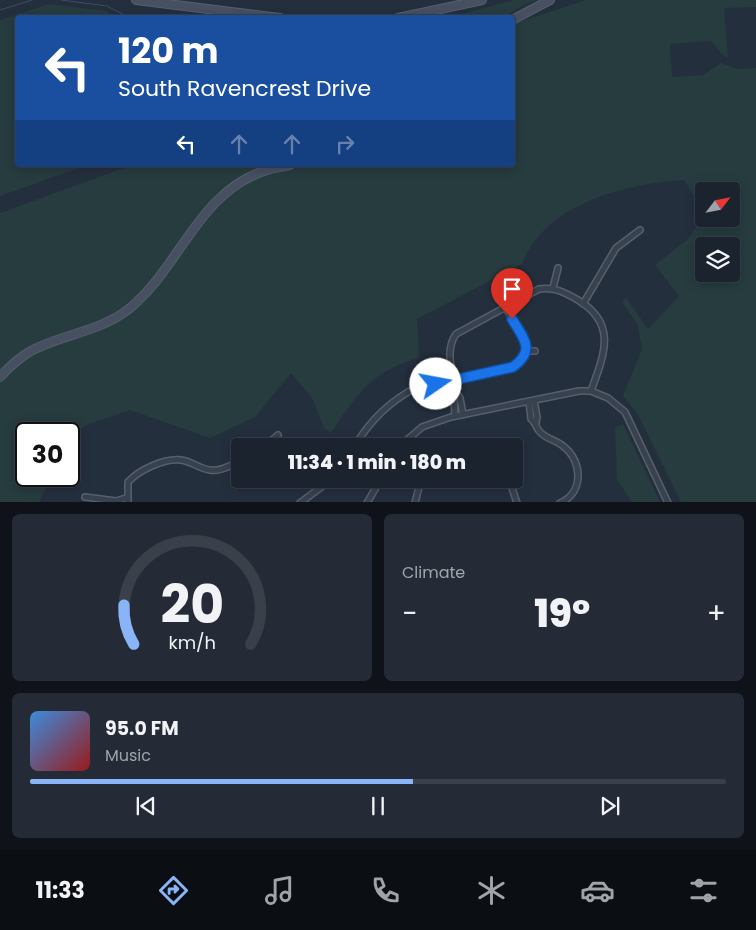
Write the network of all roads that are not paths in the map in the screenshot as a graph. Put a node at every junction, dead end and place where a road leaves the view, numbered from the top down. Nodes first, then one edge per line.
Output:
1 (136, 0) edge
2 (482, 0) edge
3 (550, 0) edge
4 (256, 15) edge
5 (412, 15) edge
6 (515, 18) edge
7 (281, 167) edge
8 (640, 230) dead end
9 (558, 268) dead end
10 (553, 288) junction
11 (583, 304) junction
12 (505, 307) junction
13 (526, 351) junction
14 (535, 351) dead end
15 (0, 377) edge
16 (454, 380) junction
17 (590, 391) junction
18 (456, 392) junction
19 (531, 401) junction
20 (463, 415) junction
21 (455, 416) junction
22 (278, 435) dead end
23 (274, 438) edge
24 (360, 438) edge
25 (409, 438) edge
26 (231, 465) edge
27 (319, 488) edge
28 (376, 488) edge
29 (419, 488) edge
30 (512, 488) edge
31 (85, 498) dead end
32 (127, 500) edge
33 (571, 501) edge
34 (300, 502) edge
35 (369, 502) edge
36 (415, 502) edge
37 (516, 502) edge
38 (560, 502) edge
39 (668, 502) edge

1 - 4 street
2 - 5 street
3 - 6 street
7 - 15 street
8 - 11 street
9 - 10 street
10 - 11 street
10 - 12 street
11 - 17 street
12 - 13 street
12 - 16 street
13 - 14 street
13 - 16 street
16 - 18 street
16 - 24 street
17 - 19 street
17 - 39 street
18 - 20 street
18 - 21 street
19 - 20 street
19 - 33 street
20 - 21 street
21 - 25 street
22 - 23 street
26 - 32 street
27 - 34 street
28 - 35 street
29 - 36 street
30 - 37 street
31 - 32 street
33 - 38 street

